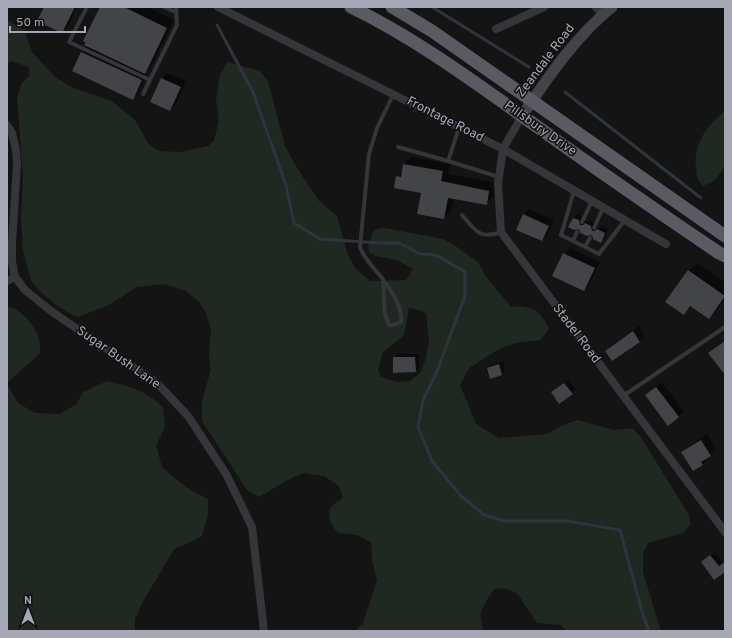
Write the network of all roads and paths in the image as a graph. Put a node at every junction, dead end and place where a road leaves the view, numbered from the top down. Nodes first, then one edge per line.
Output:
1 (87, 7) edge
2 (164, 7) edge
3 (176, 7) edge
4 (218, 7) edge
5 (351, 7) edge
6 (392, 7) edge
7 (544, 7) edge
8 (612, 7) edge
9 (600, 11) edge
10 (176, 12) junction
11 (496, 29) dead end
12 (150, 80) junction
13 (142, 94) dead end
14 (393, 95) junction
15 (533, 100) junction
16 (522, 116) junction
17 (7, 125) edge
18 (459, 128) junction
19 (398, 147) dead end
20 (503, 150) junction
21 (448, 161) junction
22 (499, 177) junction
23 (574, 191) junction
24 (592, 201) junction
25 (603, 208) junction
26 (462, 215) dead end
27 (625, 220) junction
28 (582, 222) dead end
29 (594, 228) dead end
30 (500, 232) junction
31 (577, 232) dead end
32 (725, 236) edge
33 (590, 238) dead end
34 (573, 241) junction
35 (666, 244) dead end
36 (585, 247) junction
37 (725, 256) edge
38 (15, 277) junction
39 (383, 280) junction
40 (7, 281) edge
41 (725, 326) edge
42 (623, 396) junction
43 (725, 532) edge
44 (264, 631) edge

1 - 12 lane
2 - 10 lane
3 - 10 lane
4 - 14 street, Frontage Road
5 - 16 highway, Pillsbury Drive
6 - 15 highway, Pillsbury Drive
7 - 11 street
8 - 9 main road, Zeandale Road
9 - 15 main road, Zeandale Road
10 - 12 lane
12 - 13 lane
14 - 18 street, Frontage Road
14 - 39 lane
15 - 16 main road, Zeandale Road
15 - 32 highway, Pillsbury Drive
16 - 20 street
16 - 37 highway, Pillsbury Drive
17 - 38 street
18 - 20 street, Frontage Road
18 - 21 lane
19 - 21 lane
20 - 22 street
20 - 23 street, Frontage Road
21 - 22 lane
22 - 30 street
23 - 24 street, Frontage Road
23 - 34 lane
24 - 25 street, Frontage Road
24 - 28 lane
25 - 27 street, Frontage Road
25 - 29 lane
26 - 30 lane
27 - 35 street, Frontage Road
27 - 36 lane
30 - 42 street, Stadel Road
31 - 34 lane
33 - 36 lane
34 - 36 lane
38 - 40 street
38 - 44 street, Sugar Bush Lane
39 - 39 lane
41 - 42 lane
42 - 43 street, Stadel Road

